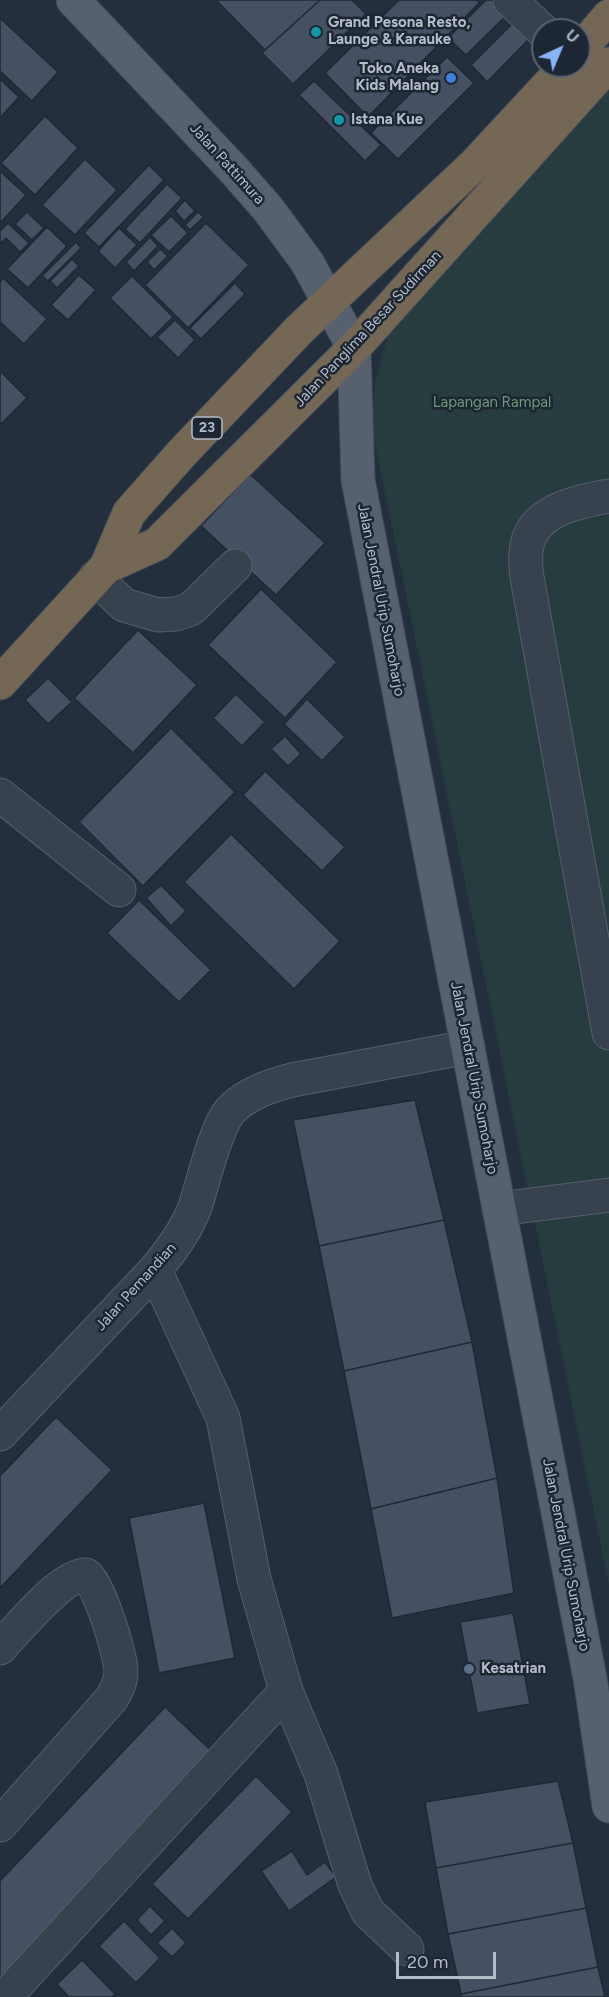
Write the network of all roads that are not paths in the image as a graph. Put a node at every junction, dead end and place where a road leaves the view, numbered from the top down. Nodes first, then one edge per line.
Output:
1 (73, 0) edge
2 (510, 0) edge
3 (609, 16) edge
4 (531, 20) edge
5 (591, 37) edge
6 (609, 64) edge
7 (555, 78) edge
8 (328, 303) junction
9 (354, 348) junction
10 (609, 496) edge
11 (235, 566) dead end
12 (100, 573) junction
13 (0, 682) edge
14 (0, 795) edge
15 (119, 890) dead end
16 (609, 1033) edge
17 (468, 1047) junction
18 (609, 1195) edge
19 (499, 1209) junction
20 (155, 1270) junction
21 (0, 1434) edge
22 (0, 1648) edge
23 (286, 1691) junction
24 (609, 1806) edge
25 (0, 1825) edge
26 (407, 1949) dead end
27 (8, 1994) dead end

1 - 8 main road, Jalan Pattimura
2 - 4 street
3 - 5 highway
6 - 9 highway, Jalan Panglima Besar Sudirman / 23
7 - 8 highway, Jalan Panglima Besar Sudirman / 23
8 - 9 main road, Jalan Pattimura
8 - 12 highway, Jalan Panglima Besar Sudirman / 23
9 - 12 highway, Jalan Panglima Besar Sudirman / 23
9 - 17 main road, Jalan Jendral Urip Sumoharjo
10 - 16 street
11 - 12 street
12 - 13 highway, Jalan Panglima Besar Sudirman / 23
14 - 15 street
17 - 19 main road, Jalan Jendral Urip Sumoharjo
17 - 20 street, Jalan Pemandian
18 - 19 street
19 - 24 main road, Jalan Jendral Urip Sumoharjo
20 - 21 street, Jalan Pemandian
20 - 23 street
22 - 25 street
23 - 26 street
23 - 27 street

